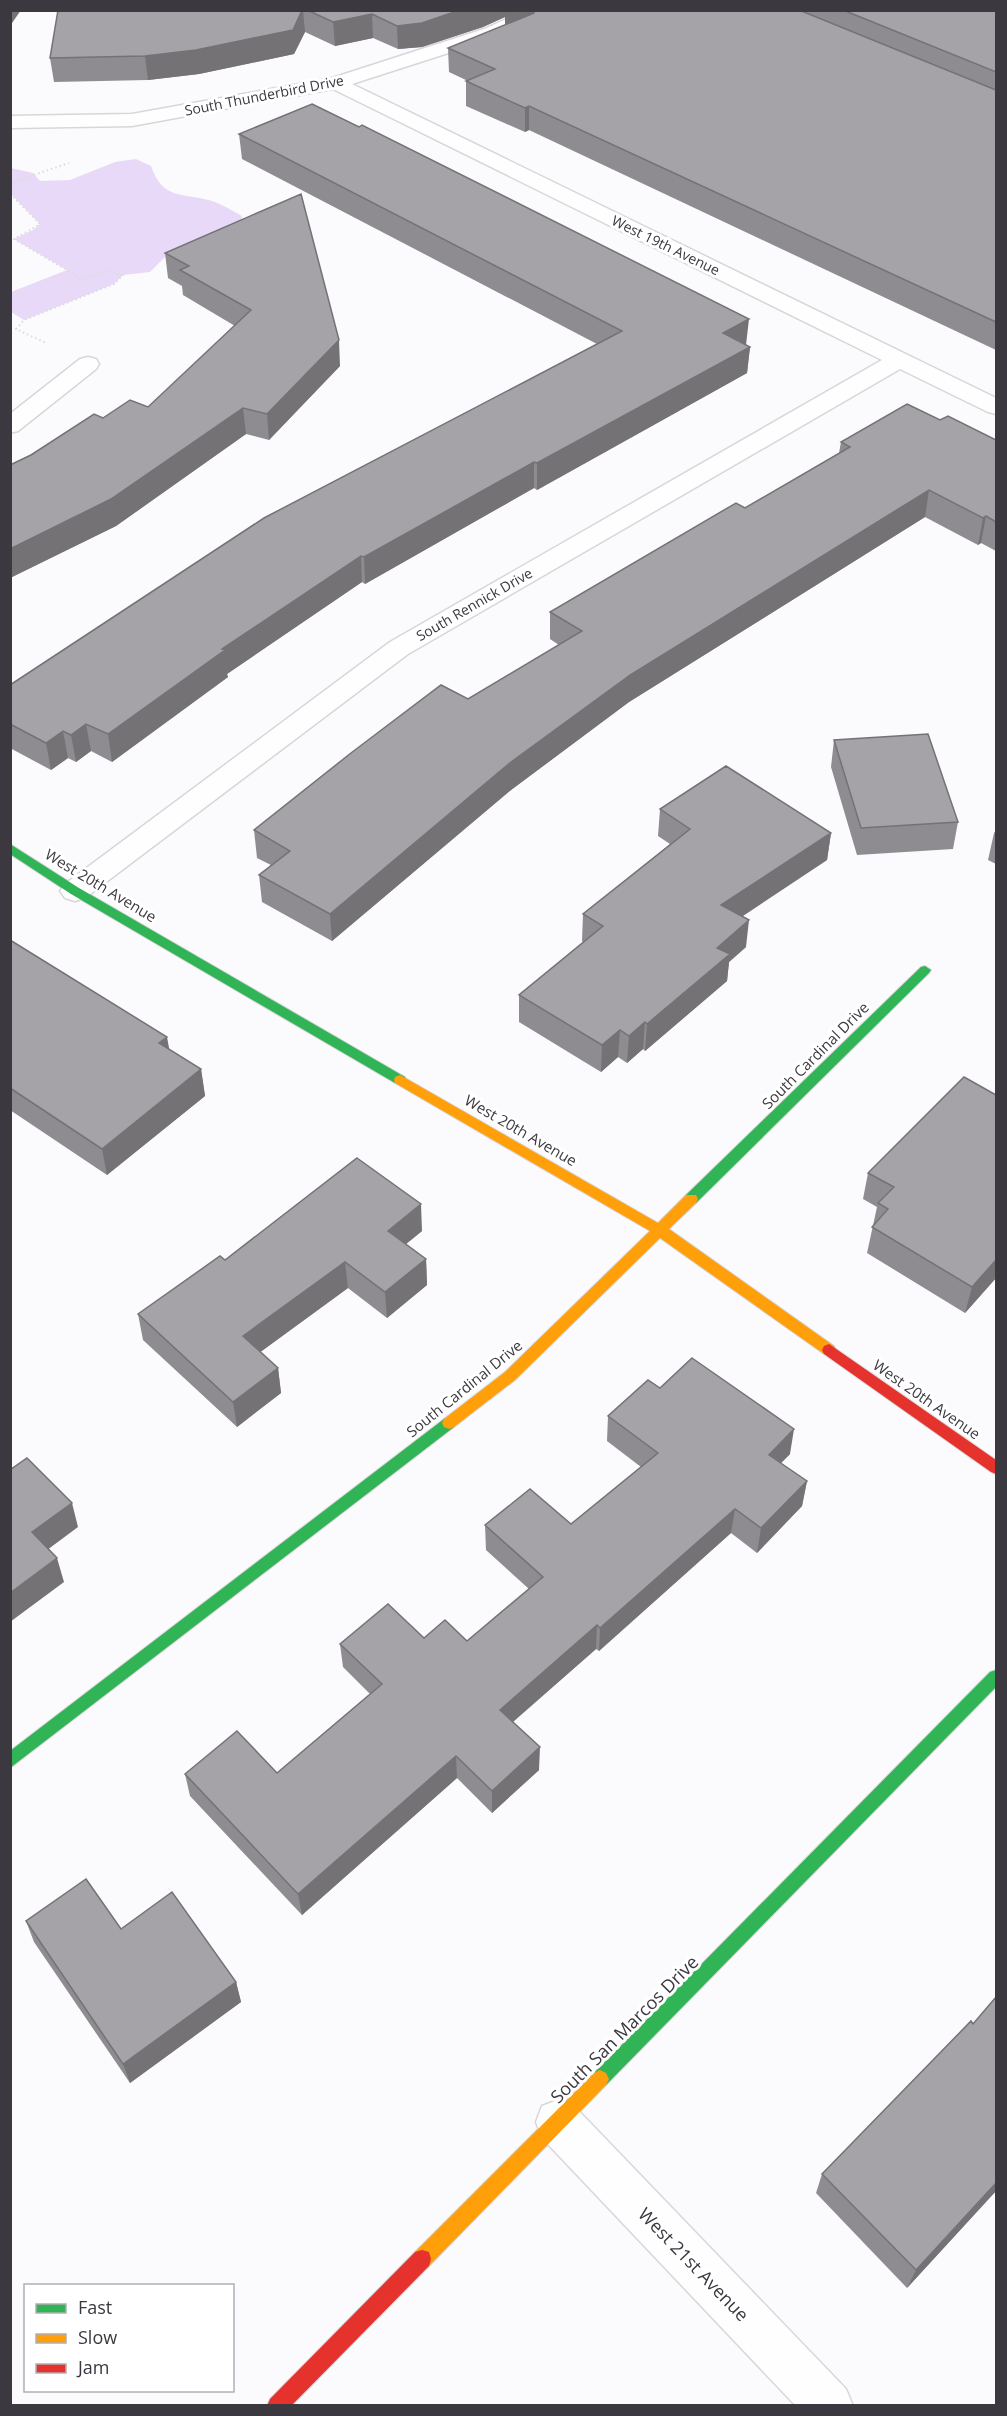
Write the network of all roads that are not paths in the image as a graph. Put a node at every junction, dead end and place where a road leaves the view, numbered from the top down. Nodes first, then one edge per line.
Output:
1 (544, 10) edge
2 (335, 83) junction
3 (10, 122) edge
4 (900, 359) junction
5 (88, 364) road end
6 (996, 407) edge
7 (10, 426) edge
8 (10, 848) edge
9 (75, 891) junction
10 (925, 970) dead end
11 (661, 1231) junction
12 (996, 1468) edge
13 (996, 1677) edge
14 (10, 1761) edge
15 (558, 2122) junction
16 (277, 2406) edge
17 (829, 2406) edge

1 - 2 street, South Thunderbird Drive
2 - 3 street, South Thunderbird Drive
2 - 4 street, West 19th Avenue
4 - 6 street, West 19th Avenue
4 - 9 street, South Rennick Drive
5 - 7 street
8 - 9 street, West 20th Avenue
9 - 11 street, West 20th Avenue
10 - 11 street, South Cardinal Drive
11 - 12 street, West 20th Avenue
11 - 14 street, South Cardinal Drive
13 - 15 street, South San Marcos Drive
15 - 16 street, South San Marcos Drive
15 - 17 street, West 21st Avenue

